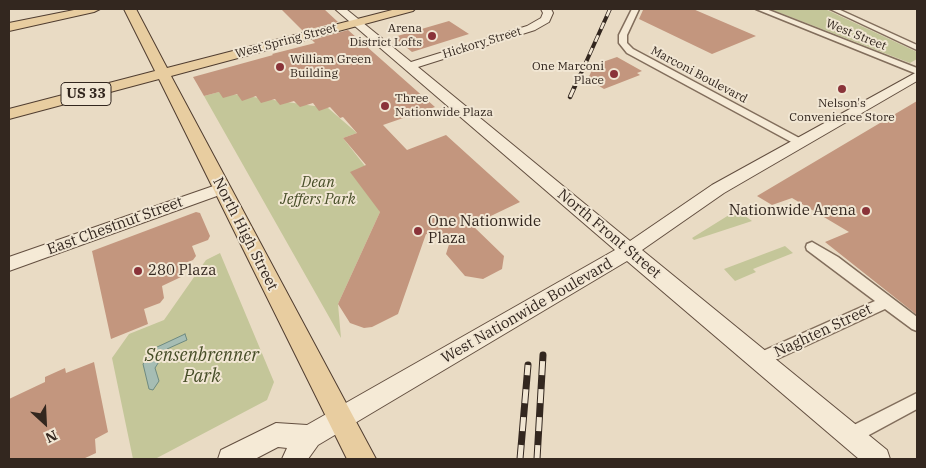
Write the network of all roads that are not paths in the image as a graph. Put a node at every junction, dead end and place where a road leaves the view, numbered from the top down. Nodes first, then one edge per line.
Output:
1 (94, 9) edge
2 (130, 9) edge
3 (340, 9) edge
4 (409, 9) edge
5 (635, 9) edge
6 (760, 9) edge
7 (833, 9) edge
8 (546, 10) edge
9 (357, 23) junction
10 (9, 26) edge
11 (917, 48) edge
12 (409, 66) junction
13 (917, 71) edge
14 (163, 73) junction
15 (917, 76) edge
16 (9, 114) edge
17 (799, 142) junction
18 (222, 188) junction
19 (812, 248) dead end
20 (629, 251) junction
21 (9, 264) edge
22 (886, 302) junction
23 (917, 325) edge
24 (759, 360) junction
25 (917, 401) edge
26 (341, 419) junction
27 (850, 436) junction
28 (308, 437) junction
29 (230, 459) edge
30 (294, 459) edge
31 (362, 459) edge
32 (878, 459) edge

1 - 10 main road
2 - 14 main road, North High Street
3 - 9 street, North Front Street
4 - 9 main road, West Spring Street / US 33
5 - 17 street, Marconi Boulevard
6 - 13 street, West Street
7 - 11 street
8 - 12 street, Hickory Street
9 - 12 street, North Front Street
9 - 14 main road, West Spring Street / US 33
12 - 20 street, North Front Street
14 - 16 main road, US 33
14 - 18 main road, North High Street
15 - 17 street, West Nationwide Boulevard
17 - 20 street, West Nationwide Boulevard
18 - 21 street, East Chestnut Street
18 - 26 main road, North High Street
19 - 22 street
20 - 24 street, North Front Street
20 - 26 street, West Nationwide Boulevard
22 - 23 street
22 - 24 street, Naghten Street
24 - 27 street, North Front Street
25 - 27 street
26 - 28 street, West Nationwide Boulevard
26 - 31 main road, North High Street
27 - 32 street, North Front Street
28 - 29 street
28 - 30 street

